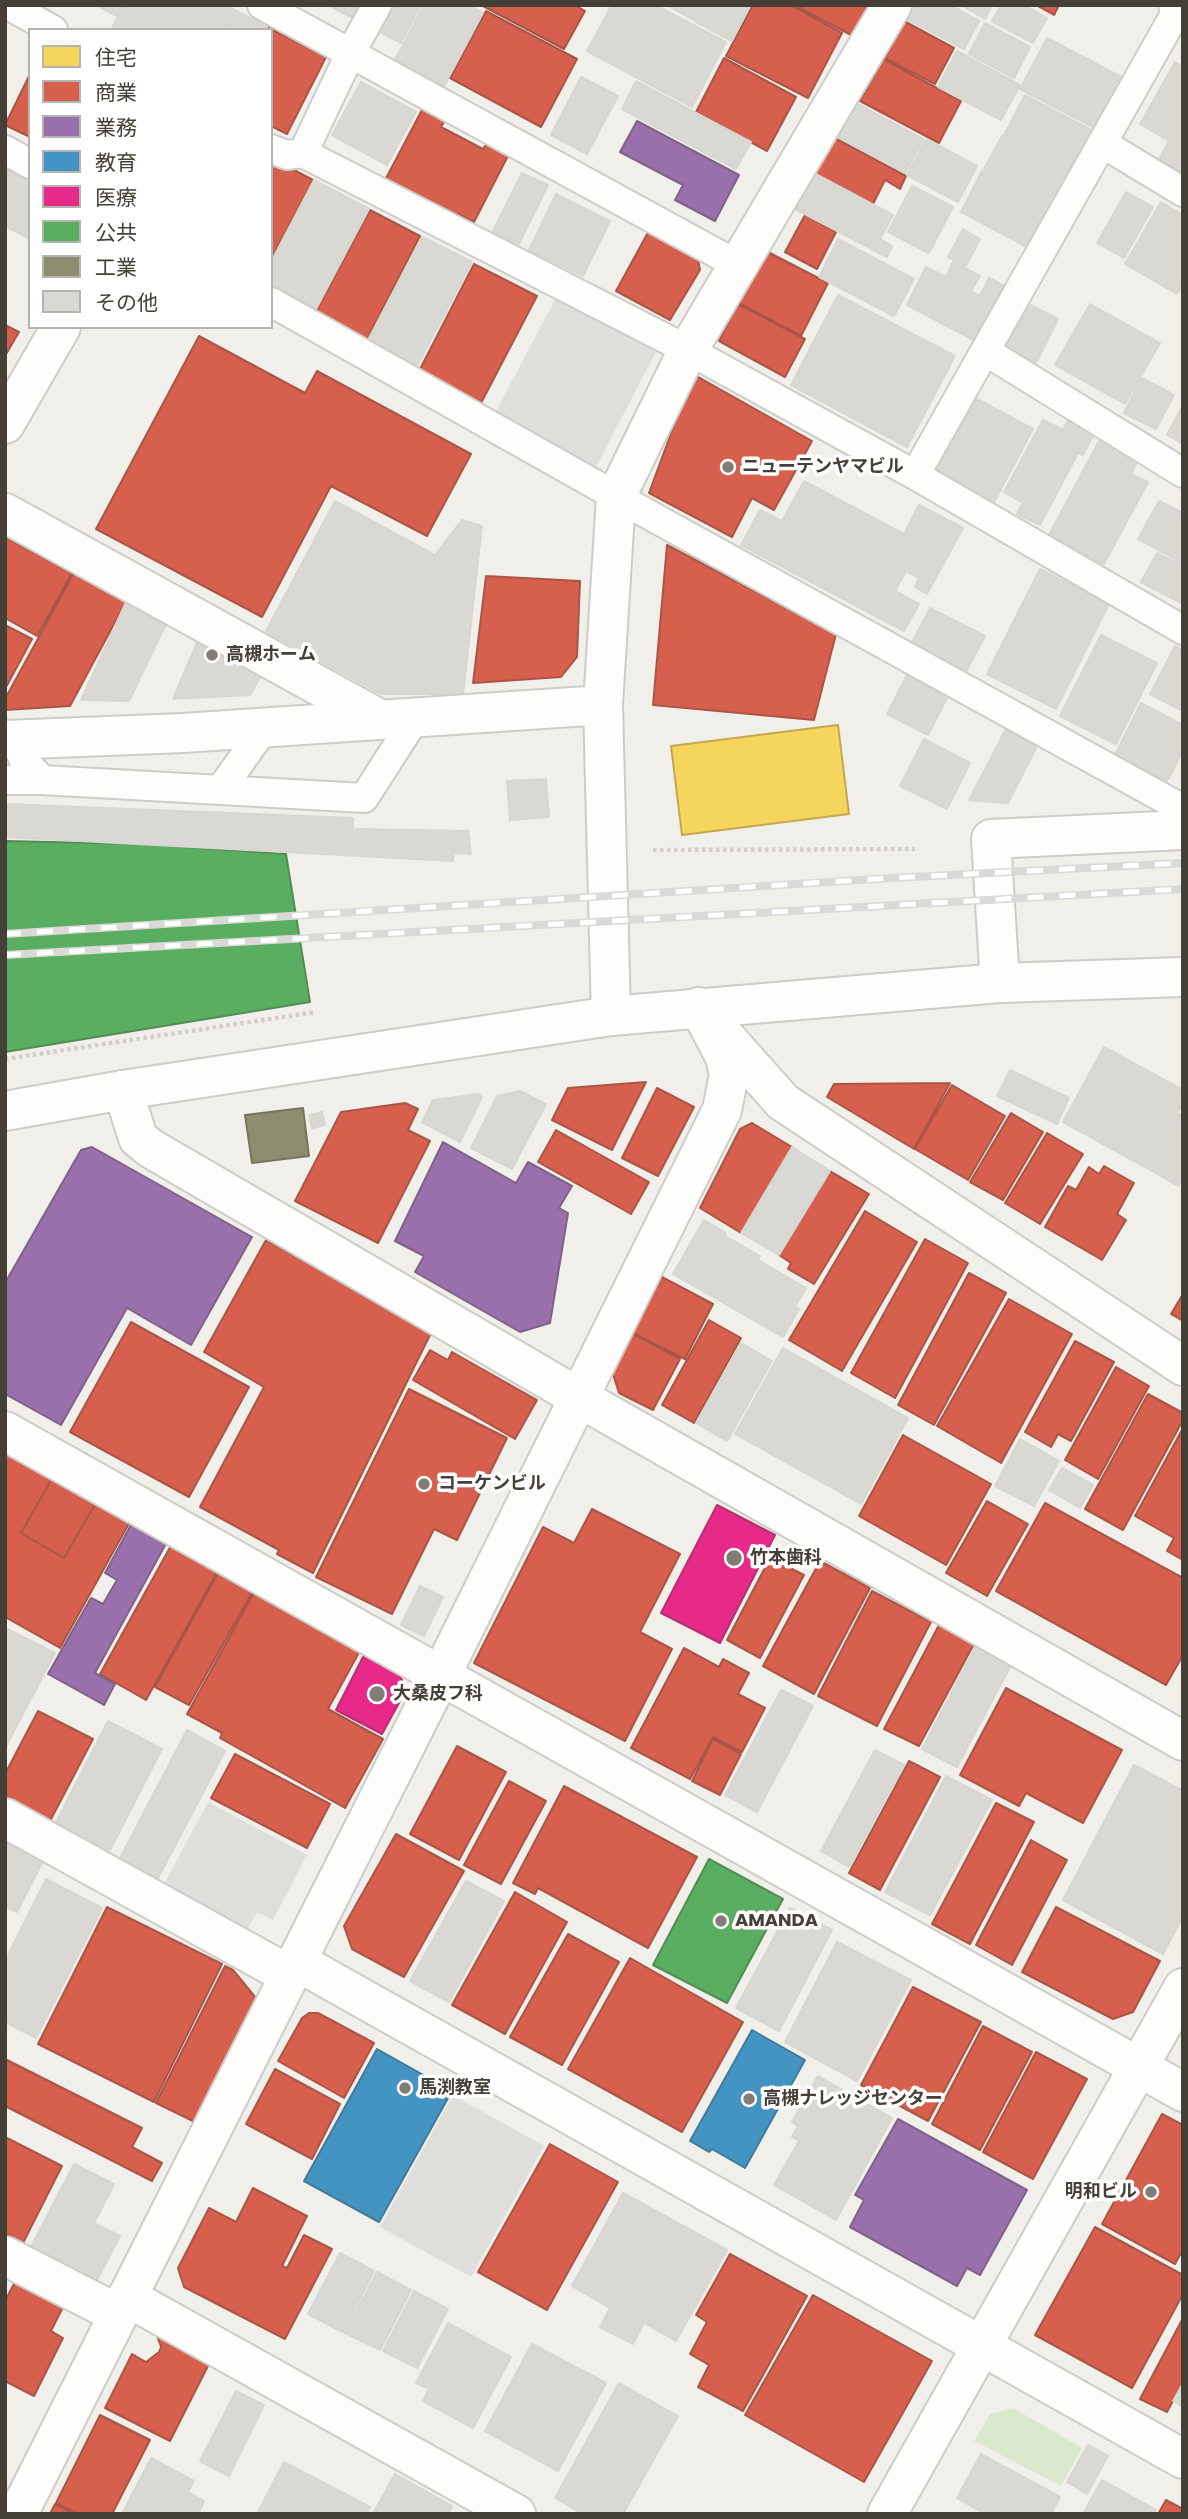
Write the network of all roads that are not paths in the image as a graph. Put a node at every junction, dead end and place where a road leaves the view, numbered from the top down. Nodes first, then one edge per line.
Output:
1 (8, 5) edge
2 (262, 5) edge
3 (377, 5) edge
4 (892, 5) edge
5 (1173, 5) edge
6 (48, 28) edge
7 (351, 52) junction
8 (1102, 143) junction
9 (5, 150) edge
10 (273, 150) edge
11 (303, 153) junction
12 (28, 163) edge
13 (1183, 192) edge
14 (738, 265) junction
15 (273, 303) edge
16 (60, 329) edge
17 (688, 349) junction
18 (985, 351) junction
19 (5, 424) edge
20 (1183, 473) edge
21 (915, 475) junction
22 (616, 497) junction
23 (5, 513) edge
24 (1183, 630) edge
25 (603, 705) junction
26 (398, 718) junction
27 (265, 727) junction
28 (11, 740) edge
29 (5, 780) edge
30 (42, 780) junction
31 (221, 789) junction
32 (1183, 810) edge
33 (1183, 830) edge
34 (1183, 977) edge
35 (1000, 983) junction
36 (699, 1007) junction
37 (611, 1016) junction
38 (124, 1090) junction
39 (5, 1111) edge
40 (1183, 1366) edge
41 (579, 1397) junction
42 (5, 1431) edge
43 (441, 1675) junction
44 (1183, 1741) edge
45 (5, 1818) edge
46 (292, 1968) junction
47 (1183, 1988) edge
48 (1138, 2067) junction
49 (1183, 2092) edge
50 (5, 2256) edge
51 (122, 2306) junction
52 (981, 2346) junction
53 (1183, 2459) edge
54 (18, 2514) edge
55 (516, 2514) edge
56 (887, 2514) edge

1 - 6 lane
2 - 7 lane
3 - 7 lane
4 - 14 street
5 - 8 lane
7 - 11 lane
7 - 14 lane
8 - 13 lane
8 - 18 lane
9 - 12 lane
10 - 11 lane
11 - 17 lane
14 - 17 street
15 - 22 lane
16 - 19 street
17 - 21 lane
17 - 22 street
18 - 20 lane
18 - 21 lane
21 - 24 lane
22 - 25 street
22 - 32 lane
23 - 26 street
25 - 26 street
25 - 37 street
26 - 27 street
26 - 31 lane
27 - 28 street
27 - 31 lane
28 - 30 lane
29 - 30 lane
30 - 31 lane
33 - 35 street
34 - 35 street
35 - 36 street
36 - 37 street
36 - 40 street
36 - 41 street
37 - 38 street
38 - 39 street
38 - 41 street
41 - 43 street
41 - 44 street
42 - 43 street
43 - 46 street
43 - 48 street
45 - 46 street
46 - 51 street
46 - 52 street
47 - 48 street
48 - 49 street
48 - 52 street
50 - 51 street
51 - 54 street
51 - 55 street
52 - 53 street
52 - 56 street

